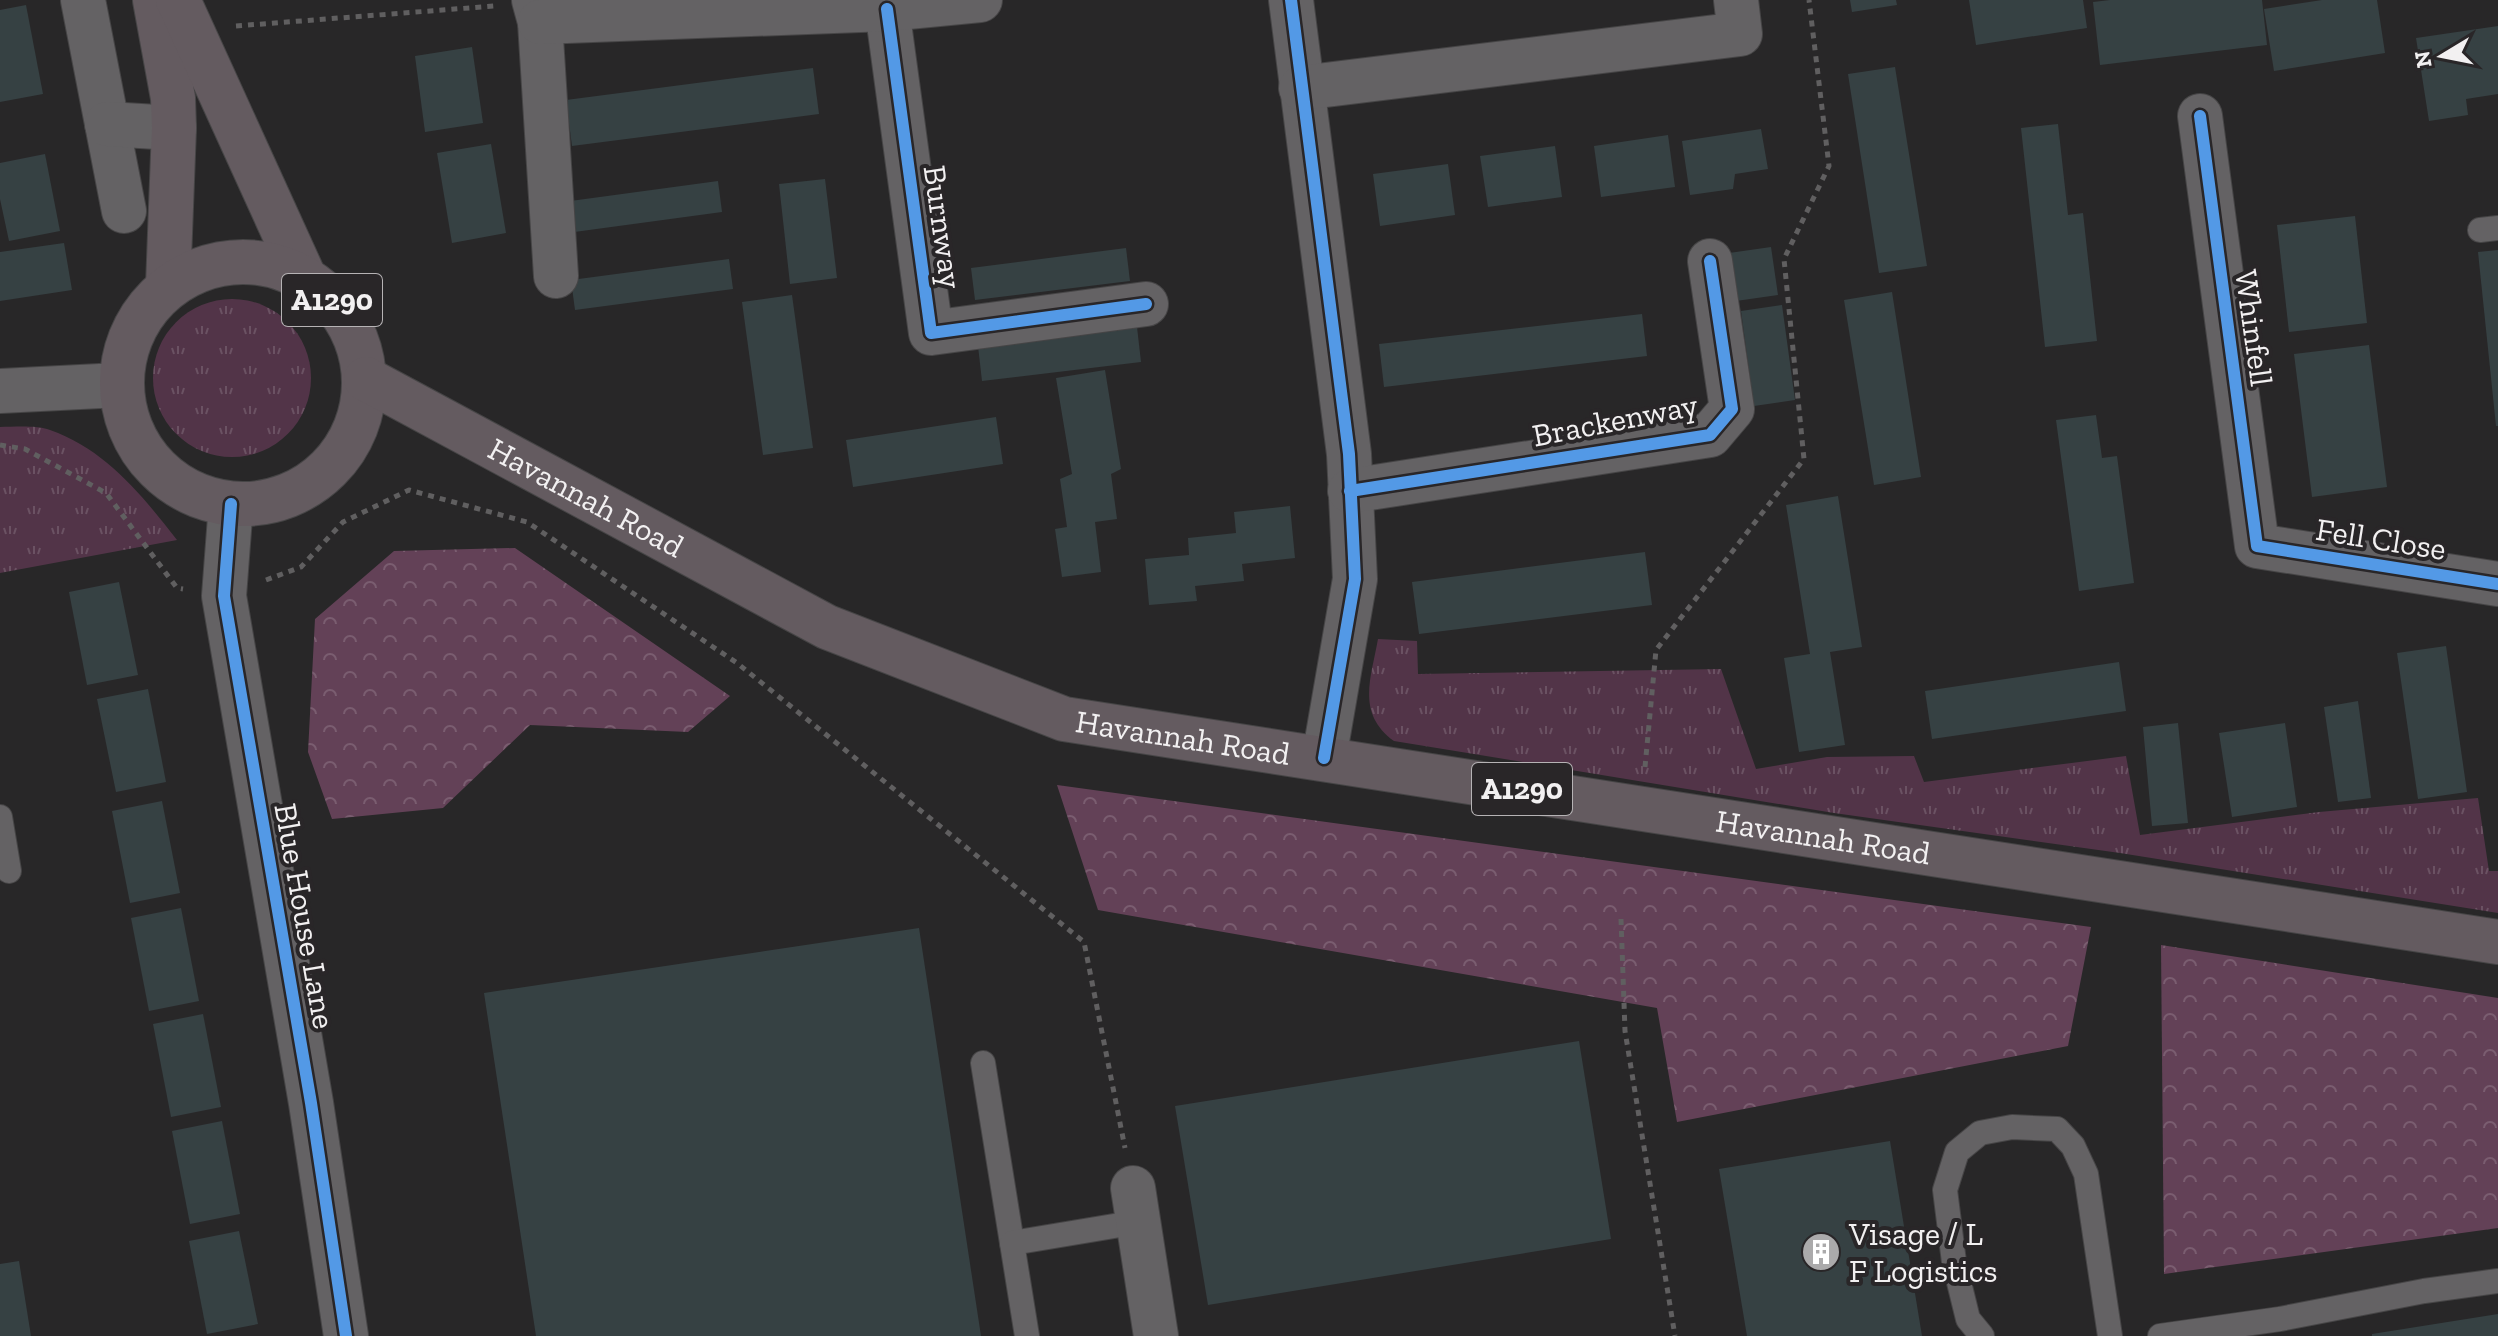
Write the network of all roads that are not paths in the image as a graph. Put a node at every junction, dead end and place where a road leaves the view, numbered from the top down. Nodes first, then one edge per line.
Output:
1 (83, 0) edge
2 (155, 0) edge
3 (980, 0) edge
4 (1291, 0) edge
5 (1736, 0) edge
6 (536, 8) edge
7 (887, 9) junction
8 (185, 14) edge
9 (1301, 88) junction
10 (2200, 116) dead end
11 (107, 124) junction
12 (174, 128) junction
13 (124, 211) dead end
14 (1710, 261) dead end
15 (556, 276) dead end
16 (304, 277) junction
17 (168, 286) junction
18 (1146, 304) dead end
19 (366, 379) junction
20 (120, 385) junction
21 (0, 391) edge
22 (1350, 491) junction
23 (231, 504) junction
24 (2257, 546) joint
25 (2498, 584) edge
26 (1324, 758) junction
27 (0, 817) edge
28 (9, 871) dead end
29 (2498, 942) edge
30 (983, 1063) dead end
31 (1136, 1205) joint
32 (1012, 1243) junction
33 (2498, 1281) edge
34 (346, 1336) edge
35 (1027, 1336) edge
36 (1156, 1336) edge
37 (1982, 1336) edge
38 (2110, 1336) edge
39 (2160, 1336) edge

1 - 11 street
2 - 12 main road
3 - 7 street
4 - 9 street
5 - 9 street
6 - 7 street
6 - 15 street
7 - 18 street, Burnway
8 - 16 main road, A1290
9 - 22 street
10 - 24 street, Whinfell
11 - 12 street
11 - 13 street
12 - 17 main road
14 - 22 street, Brackenway
16 - 17 main road, A1290
16 - 19 main road, A1290
17 - 20 main road, A1290
19 - 23 main road, A1290
19 - 26 main road, Havannah Road / A1290
20 - 21 street
20 - 23 main road, A1290
22 - 26 street
23 - 34 street, Blue House Lane
24 - 25 street, Fell Close
26 - 29 main road, Havannah Road / A1290
27 - 28 lane
30 - 32 lane
31 - 32 lane
31 - 36 street
32 - 35 lane
33 - 39 lane
37 - 38 lane

